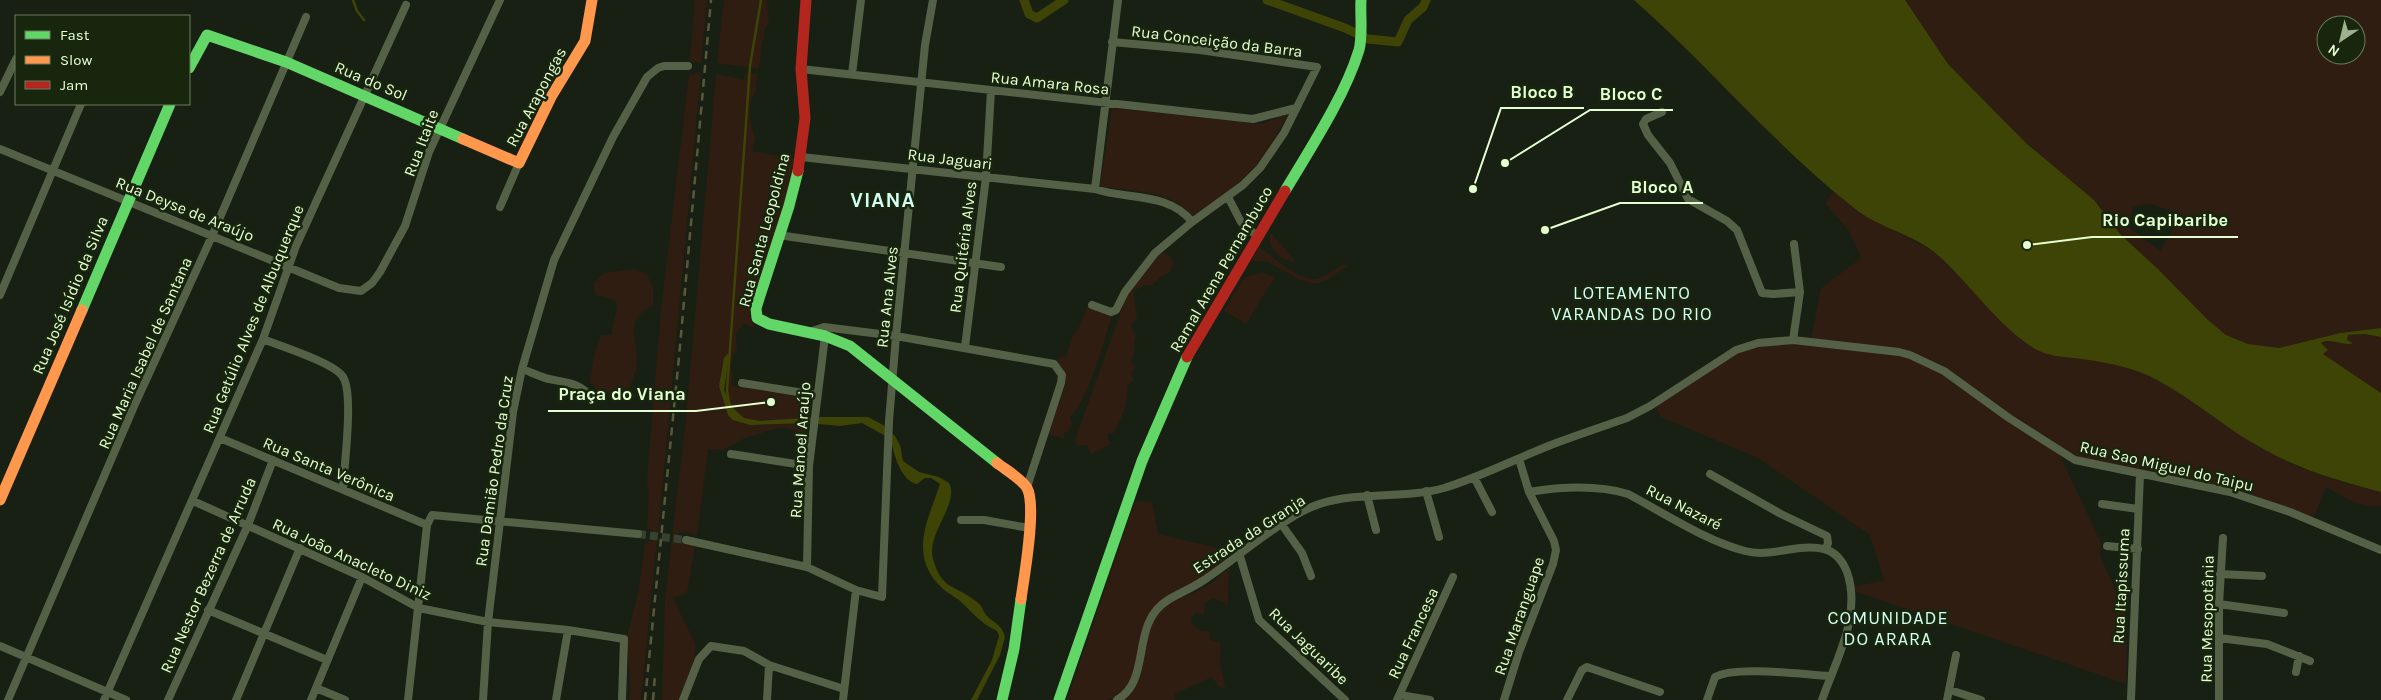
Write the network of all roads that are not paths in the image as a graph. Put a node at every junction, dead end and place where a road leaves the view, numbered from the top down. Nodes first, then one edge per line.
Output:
1 (500, 0) edge
2 (592, 0) edge
3 (806, 0) edge
4 (861, 0) edge
5 (933, 0) edge
6 (1118, 0) edge
7 (1362, 0) edge
8 (406, 5) dead end
9 (306, 17) dead end
10 (1112, 42) junction
11 (15, 61) edge
12 (286, 62) junction
13 (190, 66) edge
14 (688, 66) dead end
15 (800, 69) junction
16 (852, 74) junction
17 (923, 84) junction
18 (991, 90) junction
19 (0, 92) edge
20 (363, 95) junction
21 (1104, 102) junction
22 (81, 105) edge
23 (170, 105) edge
24 (1296, 108) junction
25 (1662, 112) dead end
26 (440, 128) junction
27 (0, 149) edge
28 (801, 157) junction
29 (519, 163) junction
30 (914, 168) junction
31 (54, 171) junction
32 (986, 177) junction
33 (1095, 189) junction
34 (1228, 197) junction
35 (129, 202) junction
36 (500, 207) dead end
37 (1192, 222) junction
38 (212, 236) junction
39 (778, 236) junction
40 (1258, 237) junction
41 (1794, 244) dead end
42 (905, 254) junction
43 (974, 263) junction
44 (288, 265) junction
45 (1001, 267) dead end
46 (361, 291) joint
47 (1800, 292) junction
48 (0, 295) edge
49 (1092, 304) dead end
50 (809, 332) junction
51 (825, 336) junction
52 (896, 336) junction
53 (263, 339) junction
54 (1794, 340) junction
55 (965, 347) junction
56 (522, 369) junction
57 (892, 380) junction
58 (742, 384) dead end
59 (816, 395) junction
60 (592, 398) dead end
61 (220, 438) junction
62 (730, 454) dead end
63 (273, 460) junction
64 (1519, 460) junction
65 (809, 466) junction
66 (1710, 474) dead end
67 (2140, 474) junction
68 (1474, 477) junction
69 (1027, 487) junction
70 (343, 489) junction
71 (1426, 491) junction
72 (1528, 492) junction
73 (1368, 495) junction
74 (0, 500) edge
75 (193, 501) junction
76 (2102, 504) dead end
77 (2138, 508) junction
78 (1492, 512) dead end
79 (501, 520) junction
80 (961, 520) dead end
81 (248, 525) junction
82 (427, 525) junction
83 (1282, 525) junction
84 (1029, 528) junction
85 (1376, 530) dead end
86 (638, 534) tunnel mouth
87 (1439, 537) dead end
88 (2223, 538) dead end
89 (686, 540) tunnel mouth
90 (2106, 546) dead end
91 (300, 548) junction
92 (1826, 549) junction
93 (2138, 549) junction
94 (2381, 550) edge
95 (1239, 553) junction
96 (807, 566) junction
97 (2220, 574) junction
98 (1311, 576) dead end
99 (2262, 576) dead end
100 (362, 577) junction
101 (1453, 577) dead end
102 (856, 590) junction
103 (2219, 604) junction
104 (419, 608) junction
105 (208, 610) junction
106 (2284, 613) dead end
107 (488, 622) junction
108 (568, 630) junction
109 (265, 633) junction
110 (2220, 638) junction
111 (0, 646) edge
112 (1956, 654) dead end
113 (2299, 656) junction
114 (27, 658) junction
115 (327, 660) junction
116 (2310, 661) dead end
117 (769, 665) junction
118 (2296, 672) dead end
119 (1830, 676) junction
120 (316, 688) junction
121 (844, 689) junction
122 (1950, 690) junction
123 (107, 691) junction
124 (1660, 692) dead end
125 (1398, 697) edge
126 (8, 700) edge
127 (104, 700) edge
128 (126, 700) edge
129 (168, 700) edge
130 (236, 700) edge
131 (311, 700) edge
132 (345, 700) edge
133 (408, 700) edge
134 (483, 700) edge
135 (556, 700) edge
136 (622, 700) edge
137 (683, 700) edge
138 (767, 700) edge
139 (843, 700) edge
140 (1002, 700) edge
141 (1059, 700) edge
142 (1117, 700) edge
143 (1345, 700) edge
144 (1430, 700) edge
145 (1504, 700) edge
146 (1567, 700) edge
147 (1707, 700) edge
148 (1822, 700) edge
149 (1947, 700) edge
150 (1981, 700) edge
151 (2131, 700) edge
152 (2219, 700) edge

1 - 26 street, Rua Itaite
2 - 29 street, Rua Arapongas
3 - 15 street, Rua Santa Leopoldina
4 - 16 street
5 - 17 street, Rua Ana Alves
6 - 10 street
7 - 40 street, Ramal Arena Pernambuco
8 - 20 street, Rua Getúlio Alves de Albuquerque
9 - 12 street, Rua Maria Isabel de Santana
10 - 21 street
10 - 24 street, Rua Conceição da Barra
11 - 19 street
12 - 13 street, Rua do Sol
12 - 20 street, Rua do Sol
12 - 38 street, Rua Maria Isabel de Santana
14 - 56 street, Rua Damião Pedro da Cruz
15 - 16 street, Rua Amara Rosa
15 - 28 street, Rua Santa Leopoldina
16 - 17 street, Rua Amara Rosa
17 - 18 street, Rua Amara Rosa
17 - 30 street, Rua Ana Alves
18 - 21 street, Rua Amara Rosa
18 - 32 street, Rua Quitéria Alves
20 - 26 street, Rua do Sol
20 - 44 street, Rua Getúlio Alves de Albuquerque
21 - 24 street, Rua Amara Rosa
21 - 33 street
22 - 31 street
23 - 35 street, Rua José Isídio da Silva
24 - 34 street
25 - 47 street
26 - 29 street, Rua do Sol
26 - 46 street, Rua Itaite
27 - 31 street, Rua Deyse de Araújo
28 - 30 street, Rua Jaguari
28 - 39 street, Rua Santa Leopoldina
29 - 36 street, Rua Arapongas
30 - 32 street, Rua Jaguari
30 - 42 street, Rua Ana Alves
31 - 35 street, Rua Deyse de Araújo
31 - 48 street
32 - 33 street, Rua Jaguari
32 - 43 street, Rua Quitéria Alves
33 - 37 street, Rua Jaguari
34 - 37 street
34 - 40 street
35 - 38 street, Rua Deyse de Araújo
35 - 74 street, Rua José Isídio da Silva
37 - 49 street
38 - 44 street, Rua Deyse de Araújo
38 - 114 street, Rua Maria Isabel de Santana
39 - 42 street
39 - 50 street, Rua Santa Leopoldina
40 - 141 street, Ramal Arena Pernambuco
41 - 47 street
42 - 43 street
42 - 52 street, Rua Ana Alves
43 - 45 street
43 - 55 street, Rua Quitéria Alves
44 - 46 street, Rua Deyse de Araújo
44 - 53 street, Rua Getúlio Alves de Albuquerque
47 - 54 street
50 - 51 street
50 - 52 street
51 - 57 street
51 - 59 street, Rua Manoel Araújo
52 - 55 street
52 - 57 street, Rua Ana Alves
53 - 61 street, Rua Getúlio Alves de Albuquerque
53 - 70 street
54 - 64 street, Rua Sao Miguel do Taipu
54 - 67 street, Rua Sao Miguel do Taipu
55 - 69 street
56 - 60 street
56 - 79 street, Rua Damião Pedro da Cruz
57 - 69 street
57 - 102 street, Rua Ana Alves
58 - 59 street
59 - 65 street, Rua Manoel Araújo
61 - 63 street, Rua Santa Verônica
61 - 75 street, Rua Getúlio Alves de Albuquerque
62 - 65 street
63 - 70 street, Rua Santa Verônica
63 - 81 street, Rua Nestor Bezerra de Arruda
64 - 68 street, Estrada da Granja
64 - 72 street, Rua Maranguape
65 - 96 street, Rua Manoel Araújo
66 - 92 street
67 - 77 street, Rua Itapissuma
67 - 94 street, Rua Sao Miguel do Taipu
68 - 71 street, Estrada da Granja
68 - 78 street
69 - 84 street
70 - 82 street, Rua Santa Verônica
71 - 73 street, Estrada da Granja
71 - 87 street
72 - 92 street, Rua Nazaré
72 - 145 street, Rua Maranguape
73 - 83 street, Estrada da Granja
73 - 85 street
75 - 81 street, Rua João Anacleto Diniz
75 - 123 street, Rua Getúlio Alves de Albuquerque
76 - 77 street
77 - 93 street, Rua Itapissuma
79 - 82 street
79 - 86 street
79 - 107 street, Rua Damião Pedro da Cruz
80 - 84 street
81 - 91 street, Rua João Anacleto Diniz
81 - 105 street, Rua Nestor Bezerra de Arruda
82 - 104 street
83 - 95 street, Estrada da Granja
83 - 98 street
84 - 140 street
88 - 97 street, Rua Mesopotânia
89 - 96 street
90 - 93 street
91 - 100 street, Rua João Anacleto Diniz
91 - 109 street
92 - 119 street
93 - 151 street, Rua Itapissuma
95 - 142 street, Estrada da Granja
95 - 143 street, Rua Jaguaribe
96 - 102 street
97 - 99 street
97 - 103 street, Rua Mesopotânia
100 - 104 street, Rua João Anacleto Diniz
100 - 115 street
101 - 125 street, Rua Francesa
102 - 121 street
103 - 106 street
103 - 110 street, Rua Mesopotânia
104 - 107 street, Rua João Anacleto Diniz
104 - 133 street
105 - 109 street
105 - 129 street, Rua Nestor Bezerra de Arruda
107 - 108 street, Rua João Anacleto Diniz
107 - 134 street, Rua Damião Pedro da Cruz
108 - 135 street
108 - 136 street, Rua João Anacleto Diniz
109 - 115 street
109 - 130 street
110 - 113 street
110 - 152 street, Rua Mesopotânia
111 - 114 street
112 - 122 street
113 - 116 street
113 - 118 street
114 - 123 street
114 - 126 street, Rua Maria Isabel de Santana
115 - 120 street
117 - 121 street
117 - 137 street
117 - 138 street
119 - 147 street
119 - 148 street
120 - 131 street
120 - 132 street
121 - 139 street
122 - 149 street
122 - 150 street
123 - 127 street, Rua Getúlio Alves de Albuquerque
123 - 128 street
124 - 146 street
125 - 144 street

